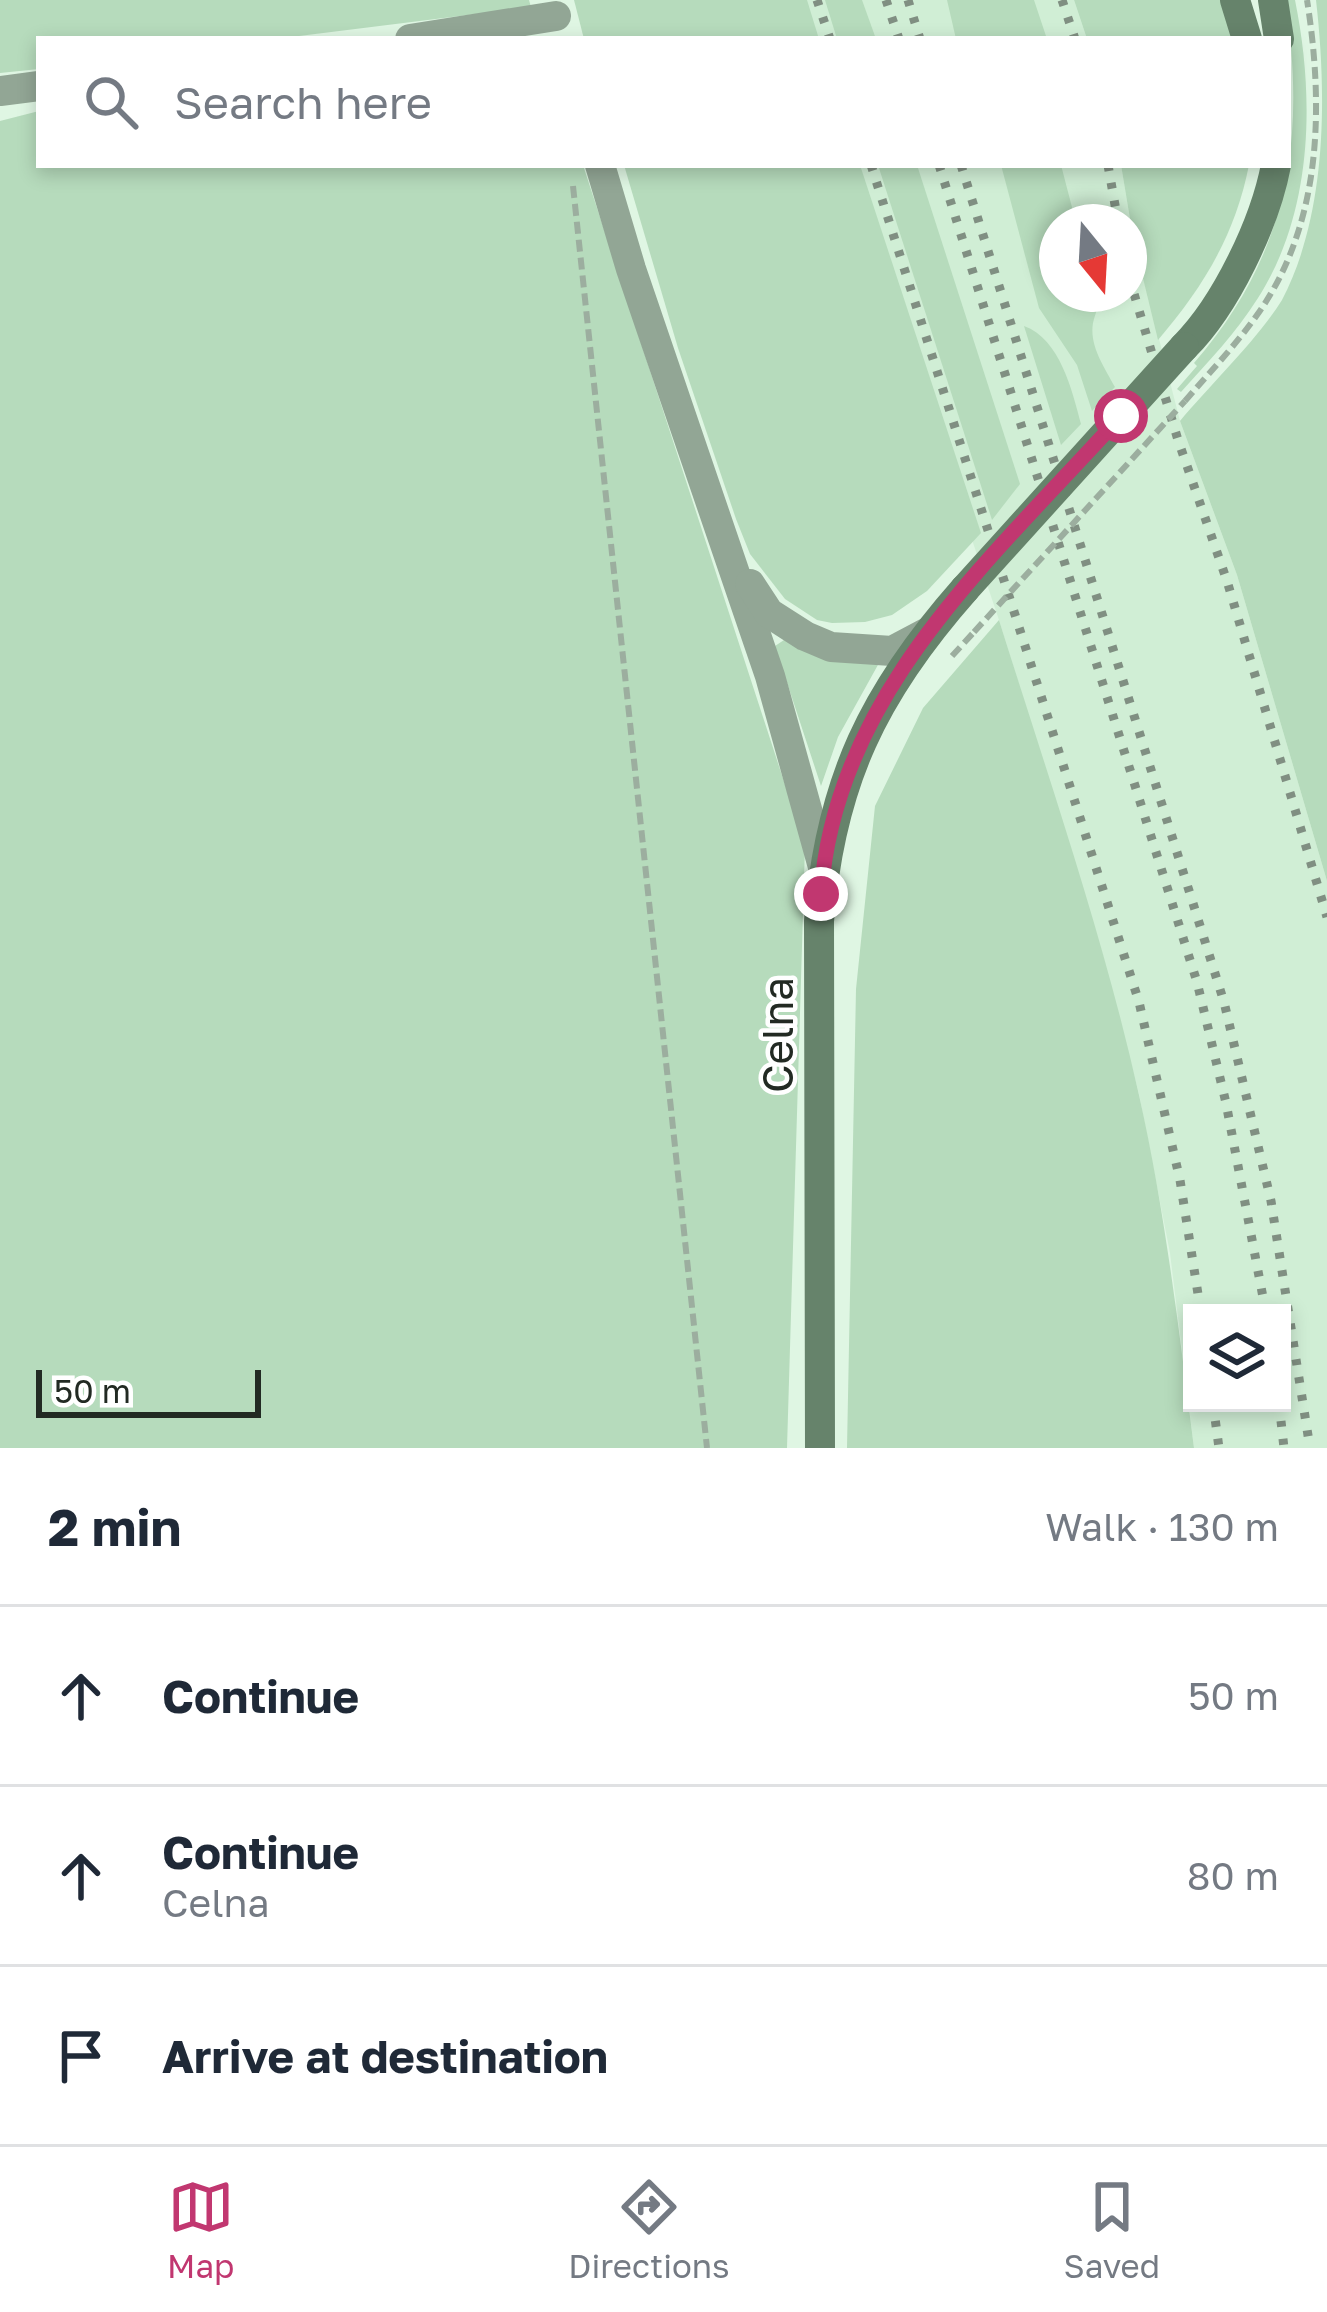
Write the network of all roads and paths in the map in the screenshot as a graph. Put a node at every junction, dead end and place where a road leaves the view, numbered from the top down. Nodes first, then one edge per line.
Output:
1 (1235, 0) edge
2 (1273, 0) edge
3 (1307, 0) edge
4 (558, 18) edge
5 (431, 36) edge
6 (1246, 36) edge
7 (1279, 36) edge
8 (36, 86) edge
9 (0, 91) edge
10 (571, 168) edge
11 (602, 168) edge
12 (1260, 168) edge
13 (1275, 168) edge
14 (1310, 193) dead end
15 (1253, 232) junction
16 (1185, 401) dead end
17 (723, 530) junction
18 (926, 633) junction
19 (938, 670) dead end
20 (823, 867) junction
21 (707, 1448) edge
22 (820, 1448) edge

1 - 6 street
2 - 7 street
3 - 14 path
4 - 5 street
8 - 9 street
10 - 21 path
11 - 17 street
12 - 15 street
13 - 15 street
15 - 18 street, Celna, bridge
16 - 19 path, bridge
17 - 18 street
17 - 20 street
18 - 20 street, Celna
20 - 22 street, Celna

